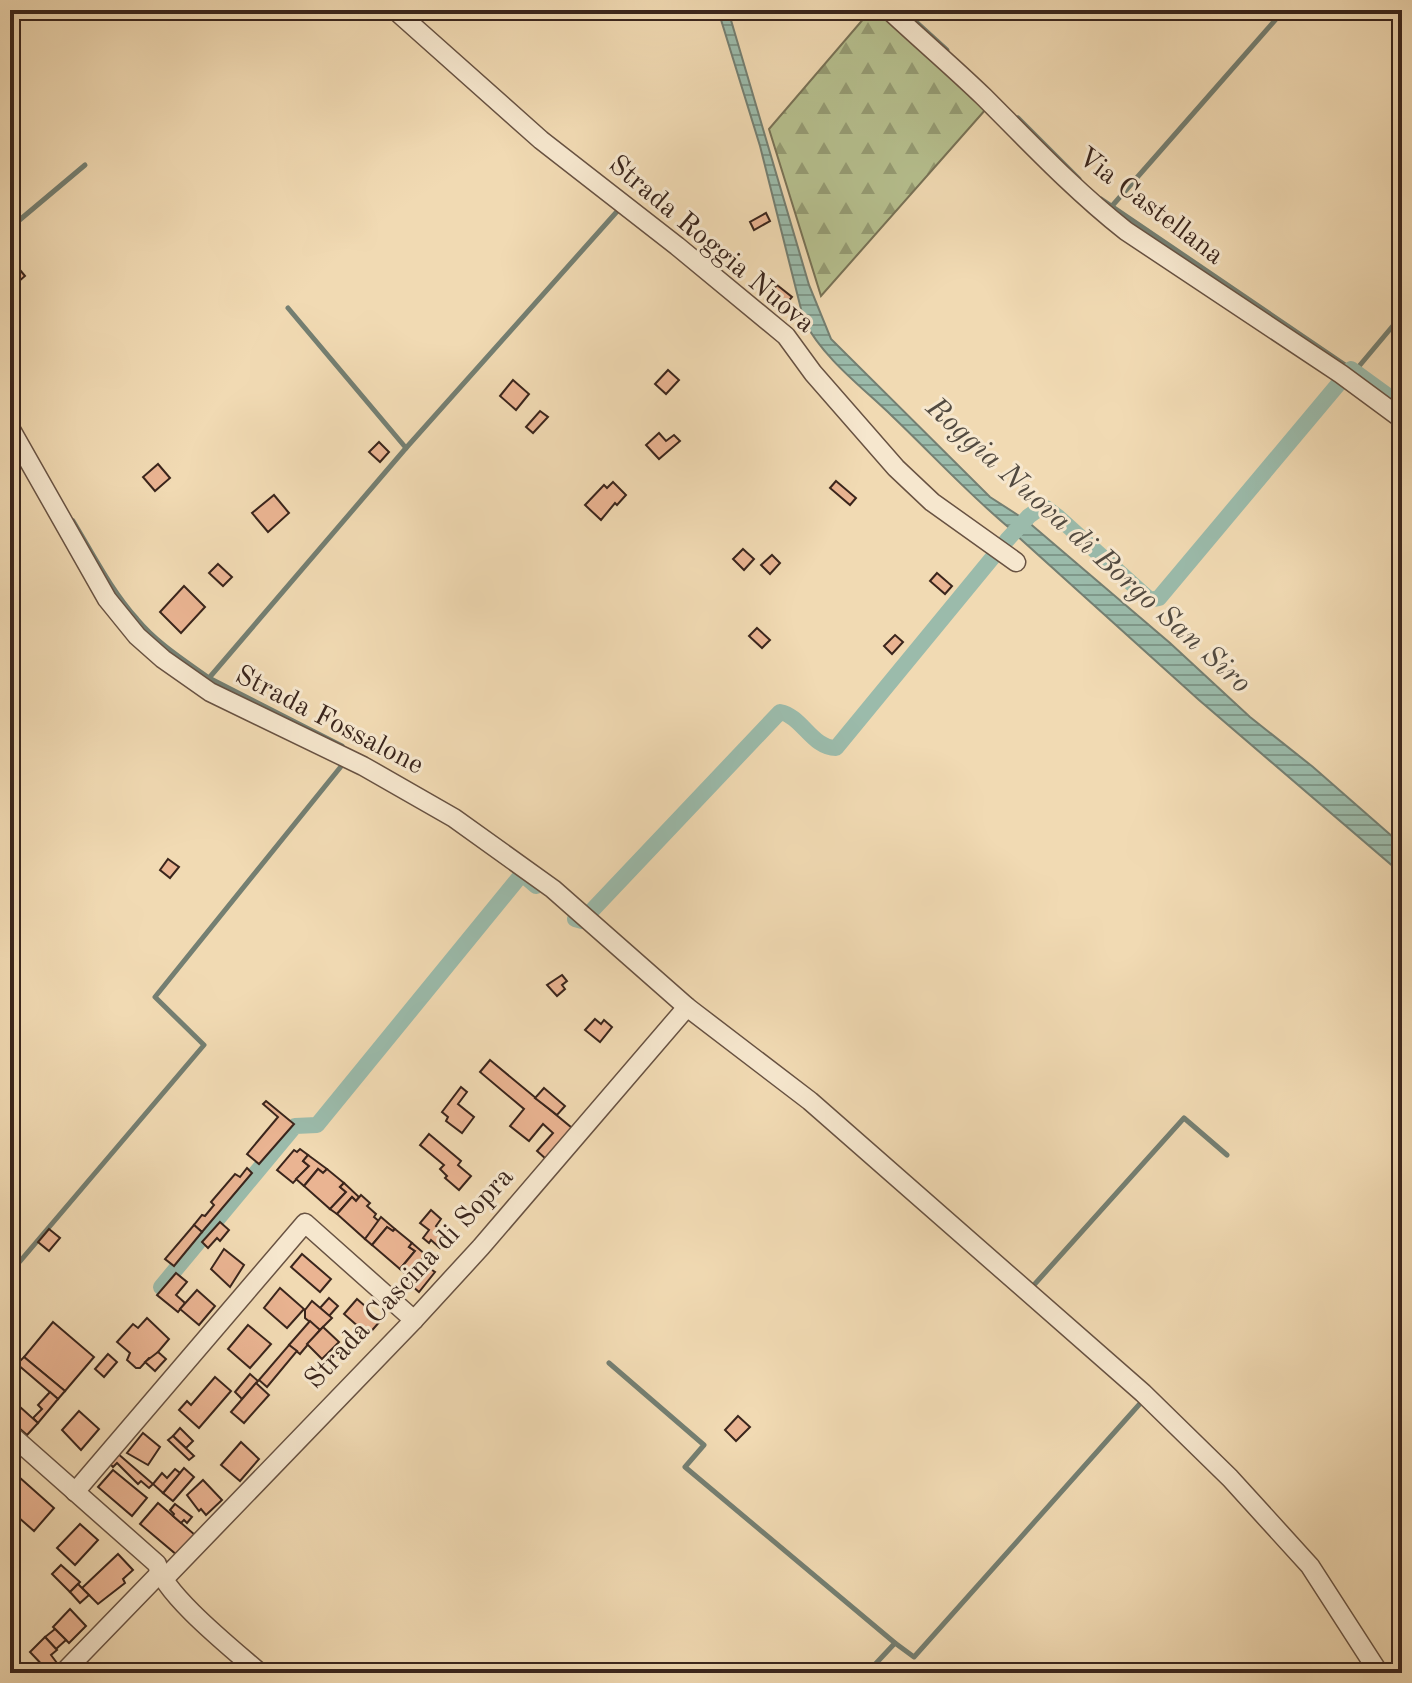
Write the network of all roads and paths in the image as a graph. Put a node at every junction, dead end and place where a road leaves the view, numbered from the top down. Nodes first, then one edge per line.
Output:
1 (395, 10) edge
2 (889, 10) edge
3 (1402, 419) edge
4 (10, 428) edge
5 (1005, 553) dead end
6 (687, 1007) junction
7 (414, 1320) junction
8 (10, 1434) edge
9 (75, 1492) junction
10 (161, 1577) junction
11 (63, 1673) edge
12 (260, 1673) edge
13 (1379, 1673) edge

1 - 5 street, Strada Roggia Nuova
2 - 3 street, Via Castellana
4 - 6 street, Strada Fossalone
6 - 7 street, Strada Cascina di Sopra
6 - 13 street, Strada Fossalone
7 - 9 street
7 - 10 street, Strada Cascina di Sopra
8 - 9 street
9 - 10 street
10 - 11 street, Strada Cascina di Sopra
10 - 12 street

